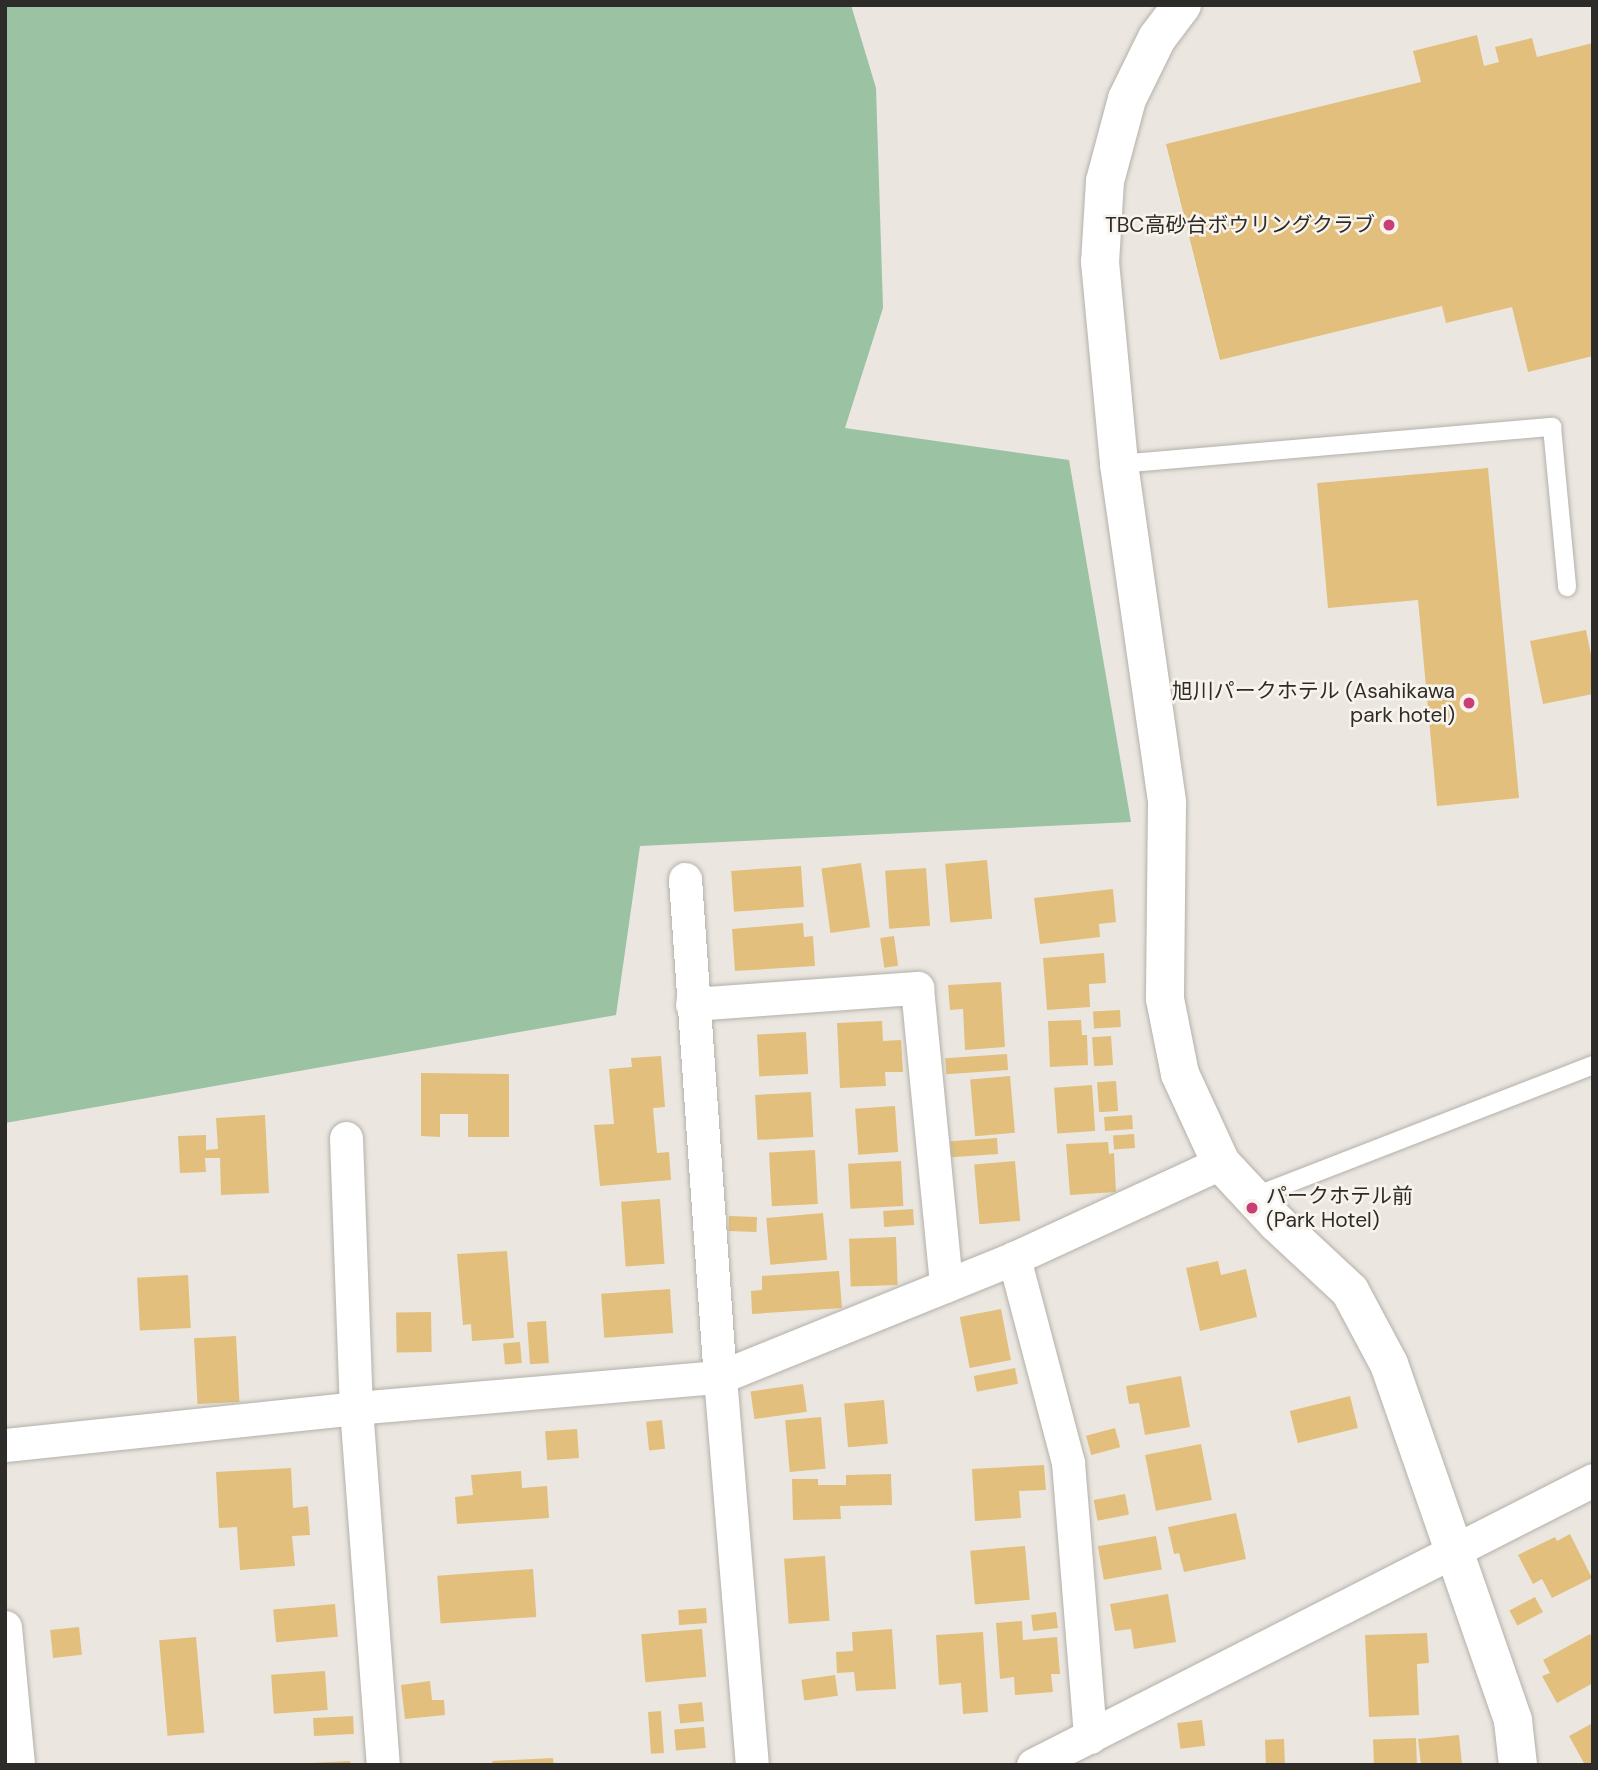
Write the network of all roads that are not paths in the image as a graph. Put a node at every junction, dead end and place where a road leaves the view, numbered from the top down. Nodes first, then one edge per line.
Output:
1 (1182, 5) edge
2 (1119, 464) junction
3 (1567, 587) dead end
4 (685, 879) dead end
5 (692, 1004) junction
6 (1593, 1065) edge
7 (346, 1138) dead end
8 (1221, 1163) junction
9 (1253, 1197) junction
10 (1014, 1258) junction
11 (946, 1286) junction
12 (720, 1377) junction
13 (356, 1408) junction
14 (5, 1445) edge
15 (1593, 1480) edge
16 (1451, 1550) junction
17 (5, 1627) edge
18 (1090, 1737) junction
19 (18, 1765) edge
20 (383, 1765) edge
21 (752, 1765) edge
22 (1033, 1765) edge
23 (1518, 1765) edge

1 - 2 street
2 - 3 lane
2 - 8 street
4 - 5 street
5 - 11 street
5 - 12 street
6 - 9 lane
7 - 13 street
8 - 9 street
8 - 10 street
9 - 16 street
10 - 11 street
10 - 18 street
11 - 12 street
12 - 13 street
12 - 21 street
13 - 14 street
13 - 20 street
15 - 16 street
16 - 18 street
16 - 23 street
17 - 19 street
18 - 22 street

